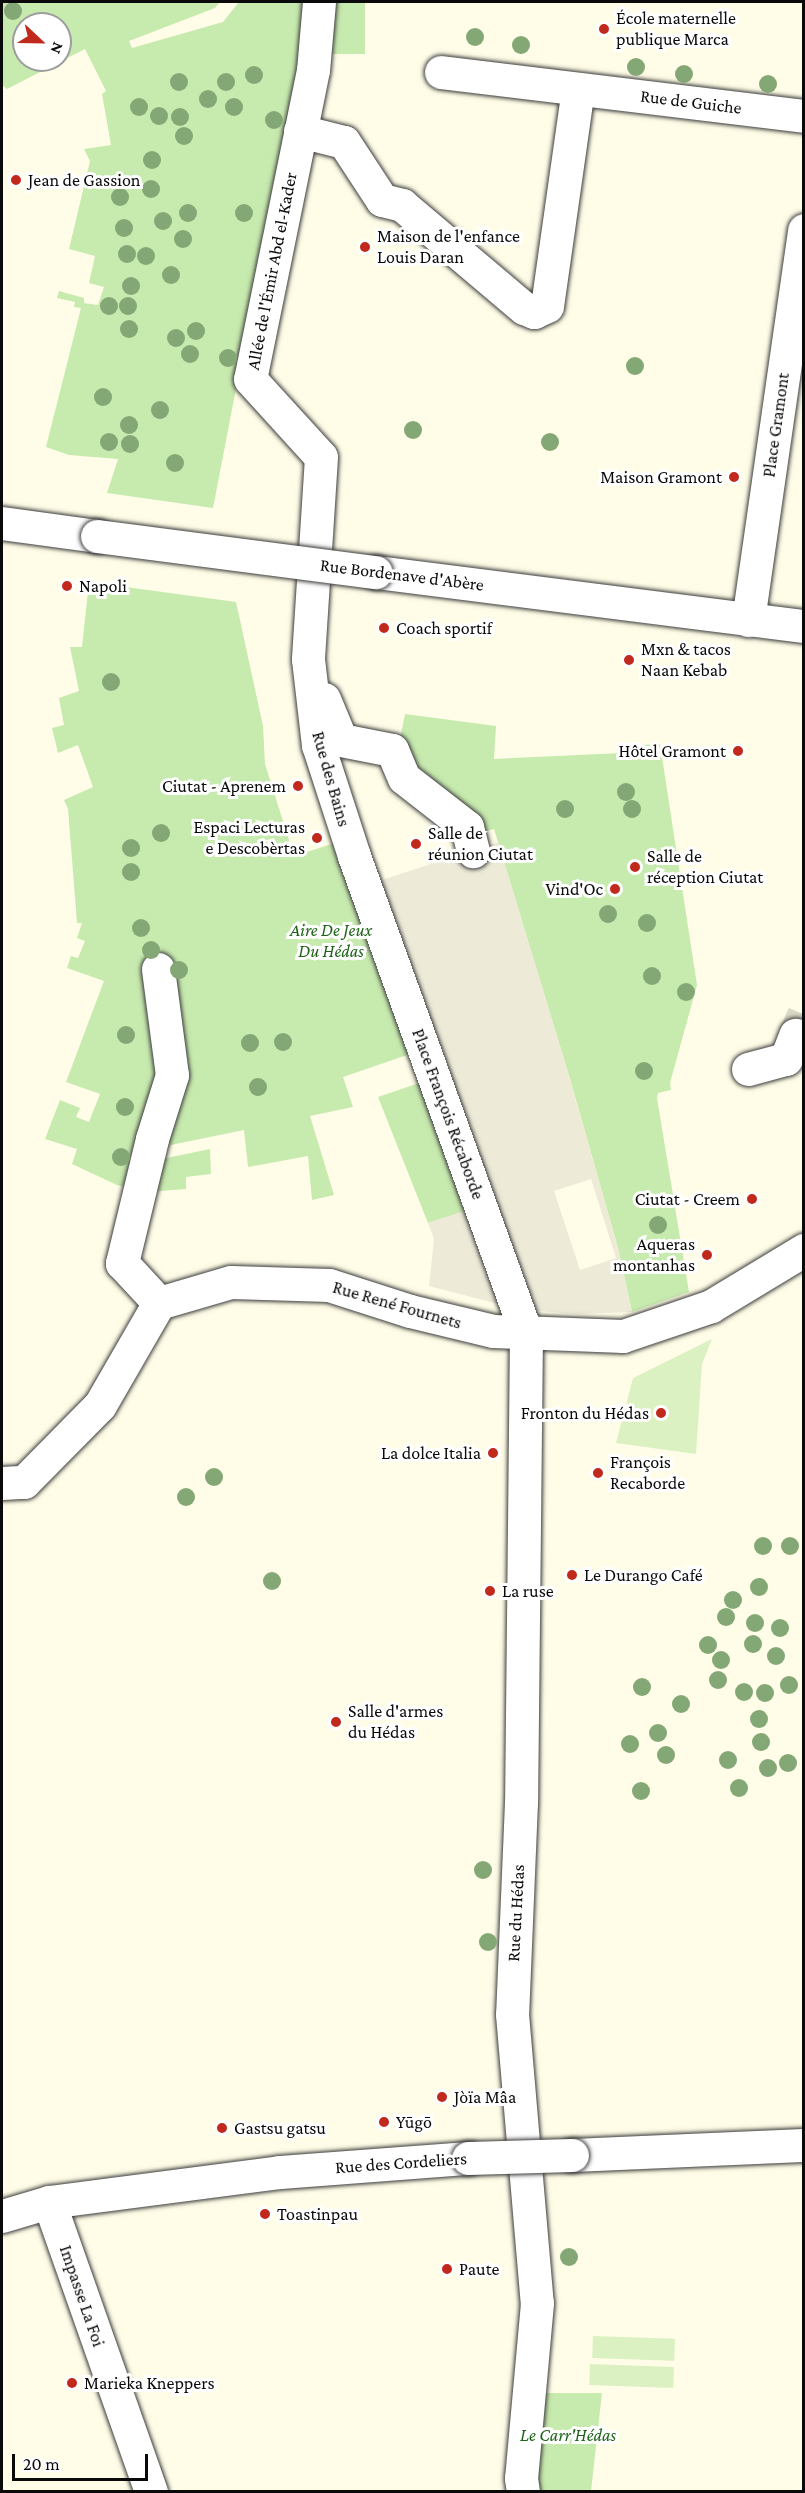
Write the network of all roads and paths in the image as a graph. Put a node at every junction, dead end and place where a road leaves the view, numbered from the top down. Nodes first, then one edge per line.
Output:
1 (319, 2) edge
2 (441, 72) dead end
3 (578, 88) junction
4 (804, 116) edge
5 (300, 131) junction
6 (804, 230) edge
7 (2, 523) edge
8 (748, 620) junction
9 (804, 626) edge
10 (308, 659) junction
11 (473, 851) dead end
12 (370, 896) joint
13 (158, 969) dead end
14 (795, 1035) tunnel mouth
15 (748, 1069) dead end
16 (804, 1250) edge
17 (159, 1303) junction
18 (526, 1333) junction
19 (2, 1484) edge
20 (804, 2145) edge
21 (50, 2202) junction
22 (2, 2216) edge
23 (151, 2492) edge
24 (523, 2492) edge

1 - 5 street, Allée de l'Émir Abd el-Kader
2 - 3 street, Rue de Guiche
3 - 4 street, Rue de Guiche
3 - 5 street
5 - 10 street, Allée de l'Émir Abd el-Kader
6 - 8 street, Place Gramont
7 - 8 street, Rue Bordenave d'Abère, bridge
8 - 9 street, Rue Bordenave d'Abère
10 - 11 street, Rue des Bains
10 - 12 street, Rue des Bains
12 - 18 street, Place François Récaborde
13 - 17 street
14 - 15 street
16 - 18 street, Rue René Fournets
17 - 18 street, Rue René Fournets
17 - 19 street
18 - 24 street, Rue du Hédas
20 - 21 street, Rue des Cordeliers, bridge
21 - 22 street, Rue des Cordeliers
21 - 23 street, Impasse La Foi

